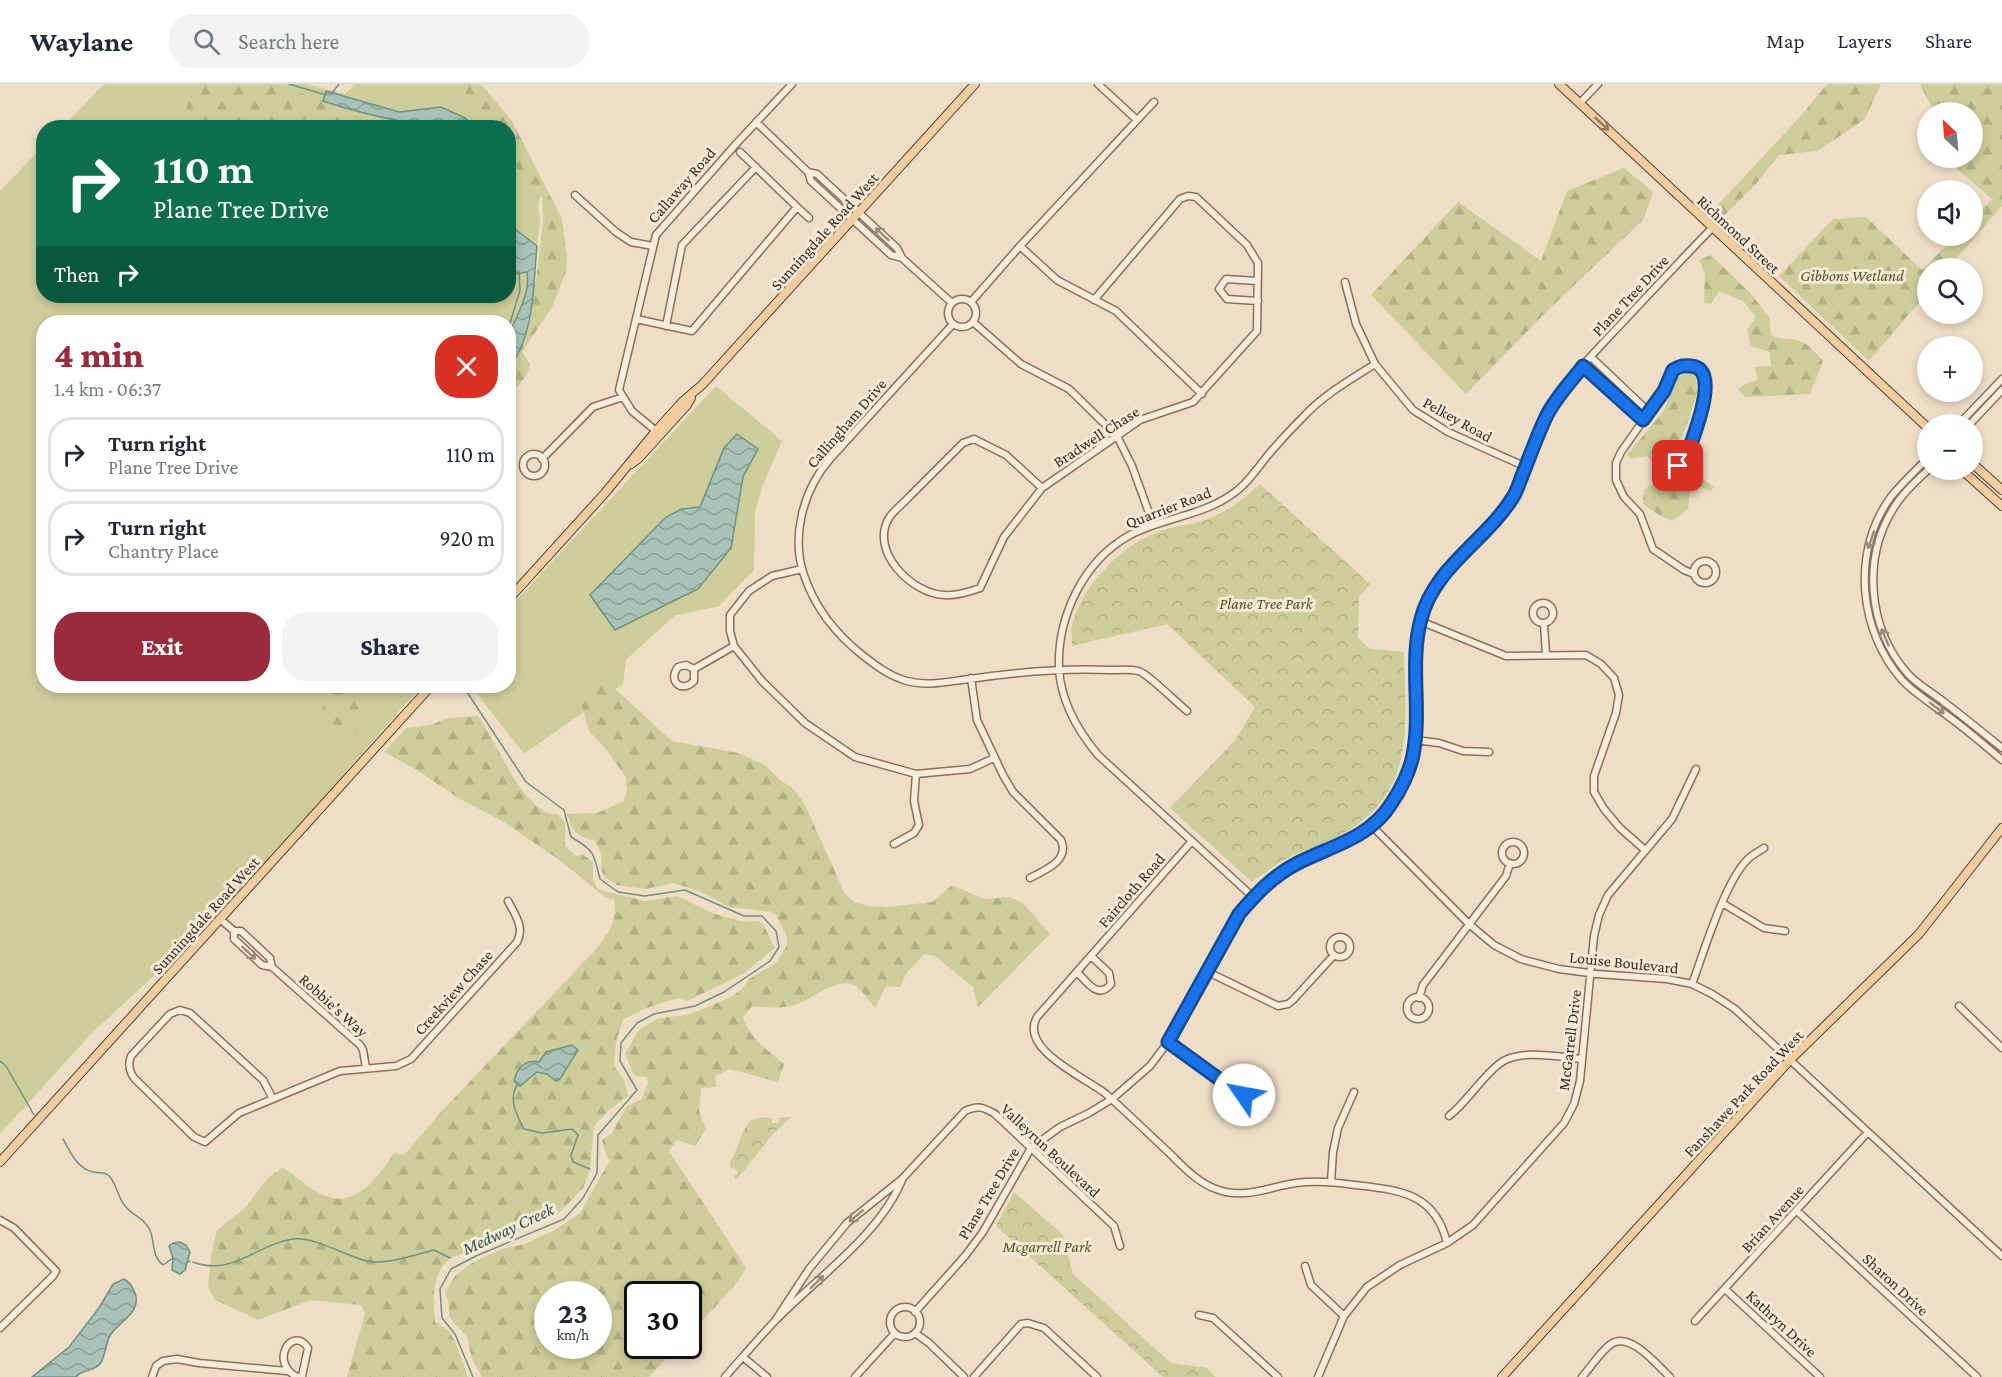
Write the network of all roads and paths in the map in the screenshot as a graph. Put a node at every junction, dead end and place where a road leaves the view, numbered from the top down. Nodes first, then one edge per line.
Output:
1 (792, 84) edge
2 (975, 84) edge
3 (1098, 84) edge
4 (1559, 84) edge
5 (1598, 84) edge
6 (1154, 102) dead end
7 (1580, 103) junction
8 (1137, 120) junction
9 (756, 122) junction
10 (740, 152) dead end
11 (756, 167) junction
12 (808, 172) junction
13 (575, 195) dead end
14 (797, 207) junction
15 (859, 212) junction
16 (809, 218) dead end
17 (852, 221) junction
18 (1713, 228) junction
19 (653, 246) junction
20 (1020, 246) junction
21 (902, 258) junction
22 (1257, 281) junction
23 (1345, 282) dead end
24 (1094, 300) junction
25 (1258, 301) junction
26 (971, 302) junction
27 (952, 303) junction
28 (636, 320) junction
29 (973, 322) junction
30 (952, 324) junction
31 (666, 326) junction
32 (1591, 357) junction
33 (1375, 364) junction
34 (1583, 366) junction
35 (2002, 379) edge
36 (2002, 390) edge
37 (1202, 394) junction
38 (692, 395) junction
39 (623, 397) junction
40 (1649, 412) junction
41 (1969, 414) edge
42 (1979, 414) edge
43 (1917, 418) edge
44 (1643, 420) junction
45 (656, 431) junction
46 (1117, 436) junction
47 (1690, 447) dead end
48 (542, 459) dead end
49 (629, 465) junction
50 (1526, 467) junction
51 (1917, 470) edge
52 (1983, 473) edge
53 (1919, 480) edge
54 (1973, 480) edge
55 (1042, 488) junction
56 (2002, 490) edge
57 (2002, 506) edge
58 (1153, 524) junction
59 (802, 569) junction
60 (1694, 574) dead end
61 (516, 591) edge
62 (1420, 621) junction
63 (1544, 624) dead end
64 (734, 646) junction
65 (1546, 655) junction
66 (694, 669) dead end
67 (1059, 670) junction
68 (971, 678) junction
69 (424, 693) edge
70 (1187, 711) dead end
71 (1415, 740) junction
72 (2002, 748) edge
73 (1489, 752) dead end
74 (994, 758) junction
75 (2002, 760) edge
76 (1696, 769) dead end
77 (916, 774) junction
78 (1372, 826) junction
79 (2002, 828) edge
80 (1192, 841) junction
81 (894, 844) dead end
82 (1764, 848) dead end
83 (1645, 850) junction
84 (1510, 863) dead end
85 (1030, 878) dead end
86 (1254, 897) junction
87 (508, 901) dead end
88 (1722, 903) junction
89 (220, 919) junction
90 (1469, 924) junction
91 (1785, 931) dead end
92 (1334, 955) dead end
93 (1090, 956) junction
94 (1077, 972) junction
95 (1208, 972) junction
96 (1590, 973) junction
97 (1692, 984) junction
98 (1419, 998) dead end
99 (1959, 1006) dead end
100 (1168, 1042) junction
101 (2002, 1048) edge
102 (1582, 1059) junction
103 (1791, 1059) junction
104 (366, 1068) junction
105 (1245, 1088) dead end
106 (1353, 1092) dead end
107 (273, 1098) junction
108 (1112, 1099) junction
109 (1449, 1116) dead end
110 (1868, 1132) junction
111 (1031, 1148) junction
112 (0, 1162) edge
113 (902, 1179) junction
114 (1330, 1182) junction
115 (1797, 1210) junction
116 (0, 1220) edge
117 (1447, 1243) junction
118 (1120, 1246) dead end
119 (2002, 1256) edge
120 (1305, 1266) dead end
121 (1725, 1289) junction
122 (915, 1312) junction
123 (1199, 1315) dead end
124 (1344, 1316) junction
125 (774, 1322) junction
126 (1695, 1322) dead end
127 (0, 1328) edge
128 (915, 1333) junction
129 (895, 1334) junction
130 (743, 1357) junction
131 (286, 1371) junction
132 (152, 1377) edge
133 (298, 1377) edge
134 (725, 1377) edge
135 (767, 1377) edge
136 (855, 1377) edge
137 (964, 1377) edge
138 (974, 1377) edge
139 (1097, 1377) edge
140 (1278, 1377) edge
141 (1318, 1377) edge
142 (1502, 1377) edge
143 (1582, 1377) edge
144 (1670, 1377) edge
145 (1820, 1377) edge
146 (1977, 1377) edge

1 - 9 street, Callaway Road
2 - 15 main road, Sunningdale Road West
3 - 8 street
4 - 7 main road, Richmond Street
5 - 7 street
6 - 8 street
7 -> 18 main road, Richmond Street
8 - 20 street
9 - 12 street
9 - 19 street, Callaway Road
10 - 11 street
11 - 14 street
11 - 31 street
12 - 15 street
12 - 17 street
13 - 19 street
14 - 16 street
14 - 31 street
15 - 17 main road, Sunningdale Road West
21 -> 15 street
17 - 21 street
17 - 38 main road, Sunningdale Road West
18 - 32 street, Plane Tree Drive
18 - 43 main road, Richmond Street
19 - 28 street, Callaway Road
20 - 24 street
20 - 26 street
21 - 27 street
22 - 24 street, Bradwell Chase
22 - 25 street, Bradwell Chase
22 - 25 street
23 - 33 street, Pelkey Road
24 - 37 street
25 - 37 street, Bradwell Chase
26 - 27 street
26 - 29 street
27 - 30 street
28 - 31 street
28 - 39 street, Callaway Road
29 - 30 street
29 - 46 street
30 - 59 street, Callingham Drive
32 - 34 street, Plane Tree Drive
32 - 40 street
33 - 50 street, Pelkey Road
33 - 58 street, Quarrier Road
34 - 44 street
34 - 50 street, Plane Tree Drive
35 - 41 street
36 - 42 street
37 - 46 street, Bradwell Chase
38 - 45 main road, Sunningdale Road West
38 - 49 main road, Sunningdale Road West
39 - 45 street
39 - 48 street
40 - 44 street
40 - 47 street
44 - 60 street
45 - 49 main road, Sunningdale Road West
46 - 55 street, Bradwell Chase
46 - 58 street
49 - 61 main road, Sunningdale Road West
50 - 62 street, Plane Tree Drive
51 -> 75 street
52 - 56 main road
72 -> 53 street
54 - 57 main road
55 - 55 street, Bradwell Chase
58 - 67 street, Quarrier Road
59 - 64 street
59 - 68 street, Callingham Drive
62 - 65 street
62 - 71 street, Plane Tree Drive
63 - 65 street
64 - 66 street
64 - 77 street
65 - 83 street
67 - 68 street, Callingham Drive
67 - 70 street, Callingham Drive
67 - 80 street, Quarrier Road
68 - 74 street
69 - 89 main road, Sunningdale Road West
71 - 73 street
71 - 78 street, Plane Tree Drive
74 - 77 street
74 - 85 street
76 - 83 street, McGarrell Drive
77 - 81 street
78 - 86 street, Plane Tree Drive
78 - 90 street, Louise Boulevard
79 - 103 main road, Fanshawe Park Road West
80 - 86 street, Quarrier Road
80 - 93 street, Faircloth Road
82 - 88 street
83 - 96 street, McGarrell Drive
84 - 90 street
86 - 95 street, Plane Tree Drive
87 - 104 street, Creekview Chase
88 - 91 street
88 - 97 street
89 - 104 street, Robbie's Way
89 - 112 main road, Sunningdale Road West
90 - 96 street, Louise Boulevard
90 - 98 street
92 - 95 street
93 - 94 street, Faircloth Road
93 - 94 street
94 - 108 street, Faircloth Road
95 - 100 street, Plane Tree Drive
96 - 97 street, Louise Boulevard
96 - 102 street, McGarrell Drive
97 - 103 street, Louise Boulevard
99 - 101 street
100 - 105 street
100 - 108 street, Plane Tree Drive
102 - 109 street
102 - 117 street, McGarrell Drive
103 - 110 street, Louise Boulevard
103 - 142 main road, Fanshawe Park Road West
104 - 107 street, Creekview Chase
106 - 114 street
107 - 107 street, Creekview Chase
108 - 111 street, Plane Tree Drive
108 - 114 street
110 - 115 street, Brian Avenue
110 - 119 street, Louise Boulevard
111 - 113 street, Valleyrun Boulevard
111 - 118 street, Valleyrun Boulevard
111 - 122 street, Plane Tree Drive
125 -> 113 street, Valleyrun Boulevard
113 -> 125 street, Valleyrun Boulevard
114 - 117 street
115 - 121 street, Brian Avenue
115 - 146 street, Sharon Drive
116 - 127 street
117 - 124 street, McGarrell Drive
120 - 124 street
121 - 126 street, Brian Avenue
121 - 145 street, Kathryn Drive
122 - 128 street
122 - 129 street
123 - 140 street
124 - 141 street, McGarrell Drive
125 - 130 street, Valleyrun Boulevard
128 - 129 street
128 - 137 street
129 - 136 street
130 - 134 street, Valleyrun Boulevard
130 - 135 street
131 - 132 street
131 - 133 street
131 - 133 street
138 - 139 street
143 - 144 street

